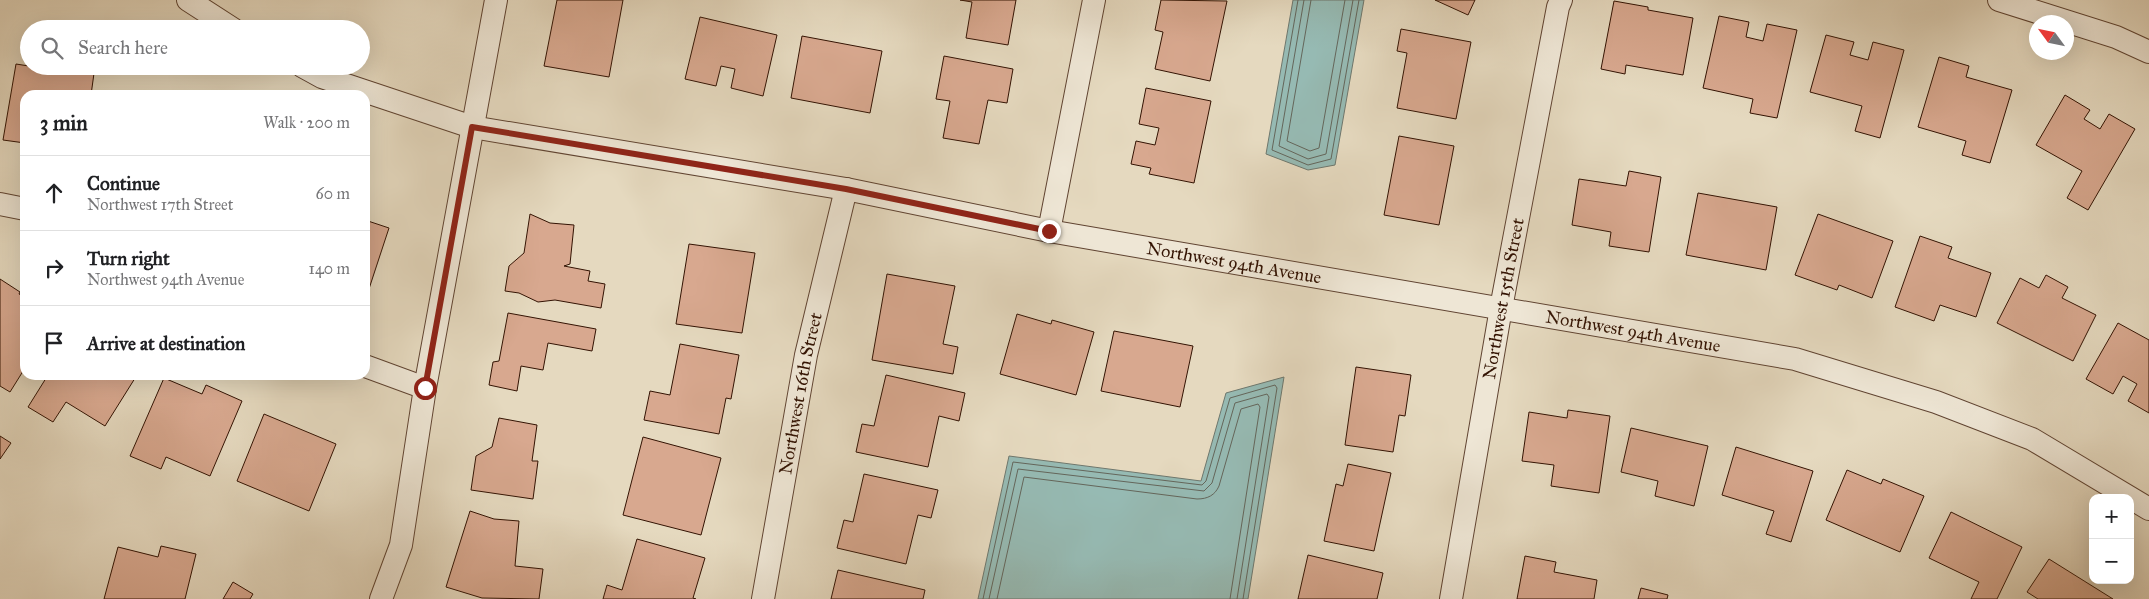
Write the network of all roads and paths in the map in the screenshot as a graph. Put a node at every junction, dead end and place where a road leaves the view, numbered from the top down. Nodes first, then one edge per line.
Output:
1 (188, 0) edge
2 (496, 0) edge
3 (1094, 0) edge
4 (1561, 0) edge
5 (1999, 0) edge
6 (219, 20) edge
7 (2149, 52) edge
8 (318, 75) edge
9 (361, 90) edge
10 (370, 93) edge
11 (472, 127) junction
12 (846, 189) junction
13 (0, 204) edge
14 (20, 208) edge
15 (1049, 231) junction
16 (1501, 308) junction
17 (370, 368) edge
18 (425, 388) junction
19 (2149, 509) edge
20 (381, 599) edge
21 (763, 599) edge
22 (1451, 599) edge

1 - 6 street
2 - 11 street
3 - 15 street
4 - 16 street, Northwest 15th Street
5 - 7 street
8 - 9 street, Northwest 94th Avenue
10 - 11 street, Northwest 94th Avenue
11 - 12 street, Northwest 94th Avenue
11 - 18 street
12 - 15 street, Northwest 94th Avenue
12 - 21 street, Northwest 16th Street
13 - 14 street
15 - 16 street, Northwest 94th Avenue
16 - 19 street, Northwest 94th Avenue
16 - 22 street, Northwest 15th Street
17 - 18 street
18 - 20 street

